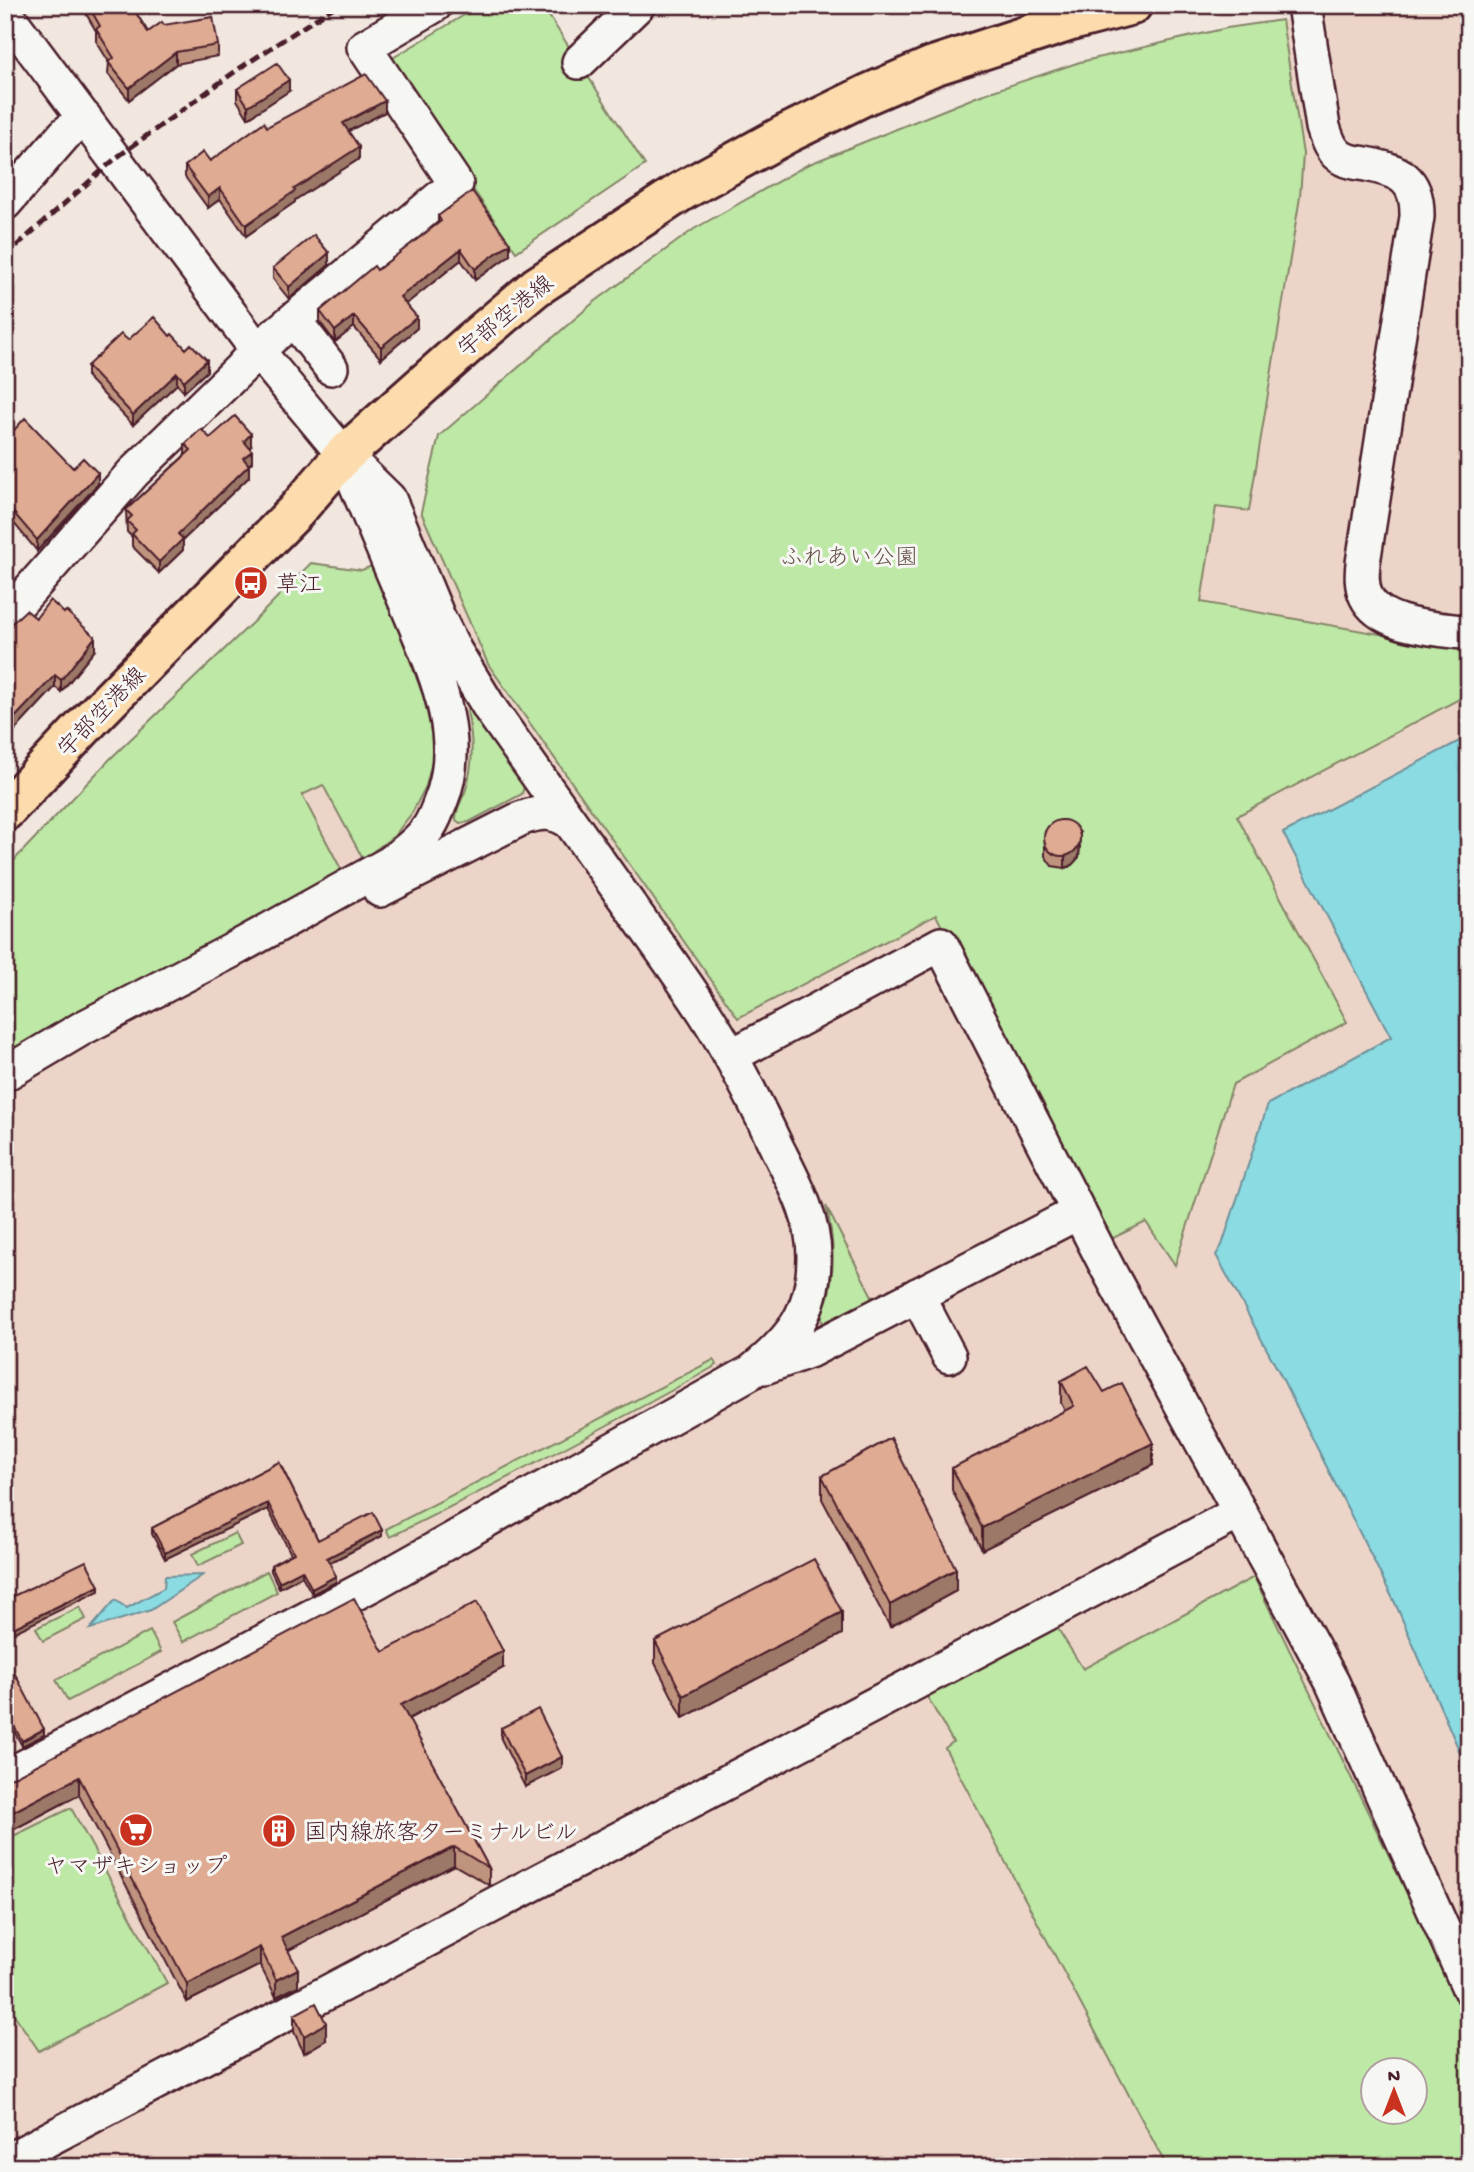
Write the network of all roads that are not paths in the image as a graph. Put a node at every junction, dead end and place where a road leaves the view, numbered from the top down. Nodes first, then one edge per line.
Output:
1 (435, 5) edge
2 (638, 5) edge
3 (1132, 5) edge
4 (1304, 5) edge
5 (5, 12) edge
6 (579, 62) dead end
7 (85, 118) junction
8 (5, 202) edge
9 (294, 320) junction
10 (257, 350) junction
11 (331, 368) dead end
12 (344, 455) junction
13 (5, 618) edge
14 (1469, 633) edge
15 (8, 803) edge
16 (570, 822) junction
17 (231, 951) junction
18 (730, 1056) junction
19 (5, 1074) edge
20 (1079, 1212) junction
21 (917, 1295) junction
22 (949, 1356) dead end
23 (751, 1372) junction
24 (1240, 1512) junction
25 (5, 1777) edge
26 (1469, 1988) edge
27 (5, 2162) edge

1 - 9 street
2 - 6 street
3 - 12 main road, 宇部空港線
4 - 14 street
5 - 7 street
7 - 8 street
7 - 10 street
9 - 10 street
9 - 11 street
10 - 12 street
10 - 13 street
12 - 15 main road, 宇部空港線
12 - 16 street
12 - 17 street
16 - 17 street
16 - 18 street
17 - 19 street
18 - 20 street
18 - 23 street
20 - 21 street
20 - 24 street
21 - 22 street
21 - 23 street
23 - 25 street
24 - 26 street
24 - 27 street

